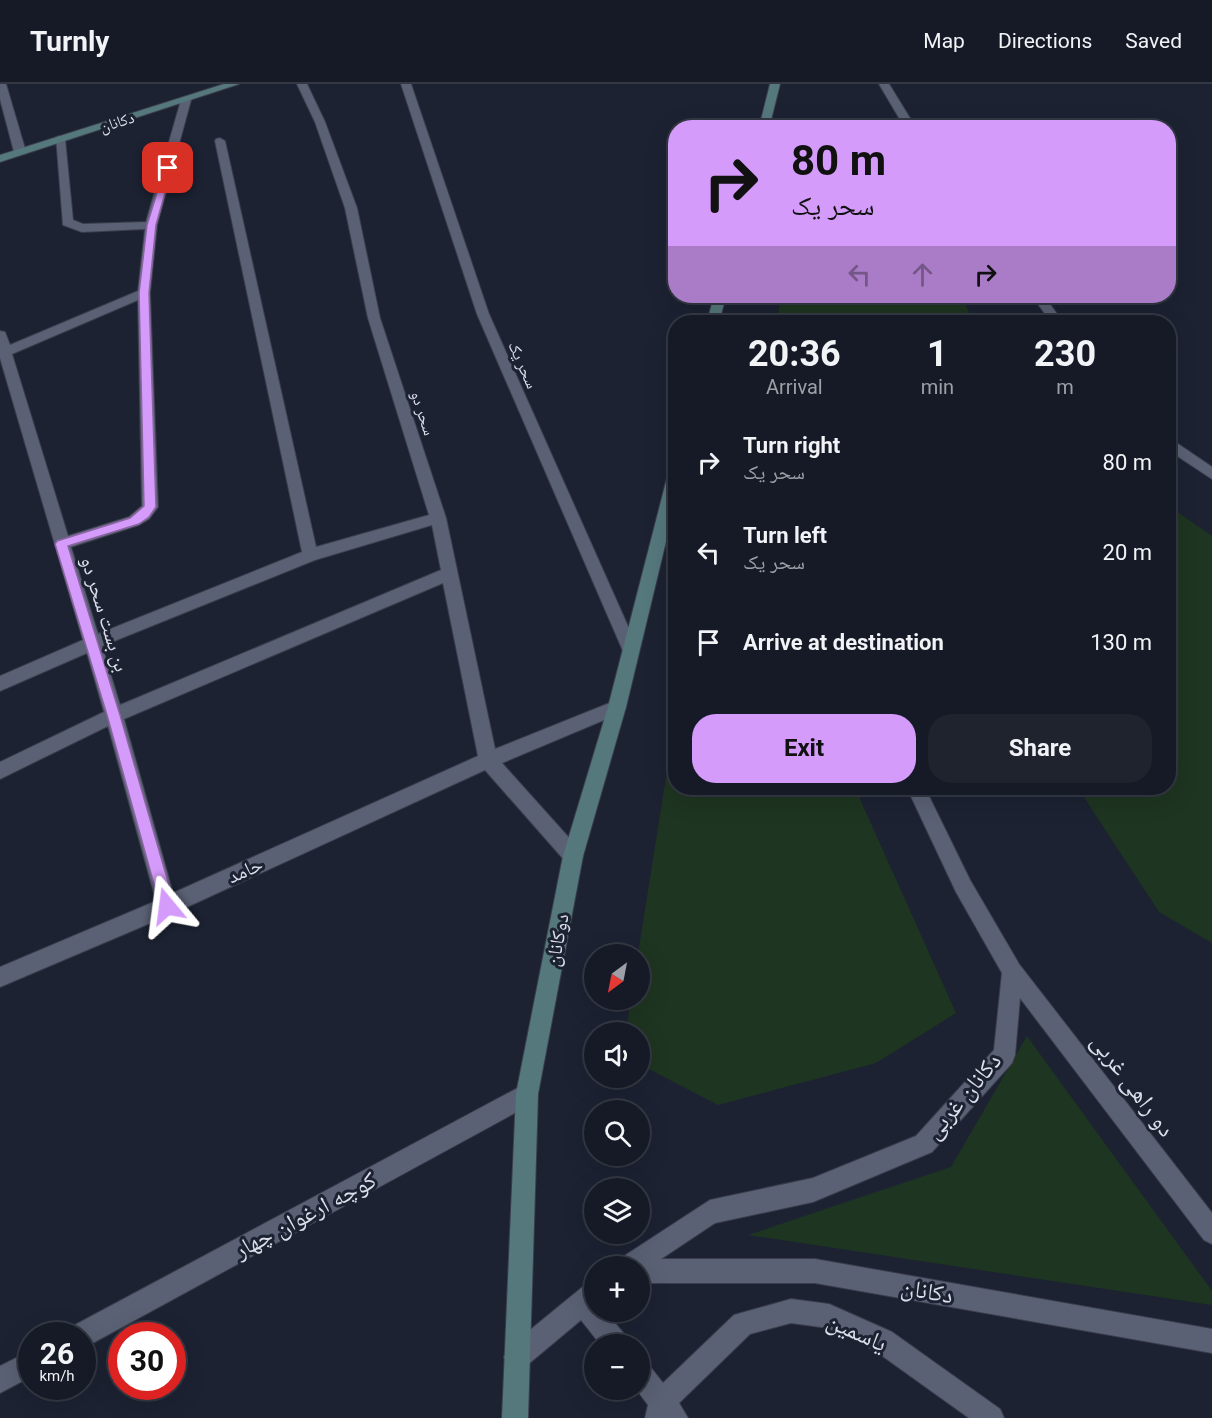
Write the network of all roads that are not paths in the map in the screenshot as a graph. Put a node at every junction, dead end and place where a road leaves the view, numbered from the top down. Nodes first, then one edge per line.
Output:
1 (1, 84) edge
2 (234, 84) edge
3 (302, 84) edge
4 (406, 84) edge
5 (775, 84) edge
6 (884, 84) edge
7 (186, 100) junction
8 (766, 120) edge
9 (906, 120) edge
10 (60, 140) junction
11 (220, 141) dead end
12 (20, 152) junction
13 (0, 159) edge
14 (151, 225) junction
15 (144, 293) junction
16 (0, 335) edge
17 (2, 353) edge
18 (1176, 448) edge
19 (1212, 474) edge
20 (668, 502) edge
21 (438, 518) junction
22 (61, 544) junction
23 (310, 555) junction
24 (448, 574) junction
25 (92, 644) junction
26 (631, 651) junction
27 (0, 684) edge
28 (617, 707) junction
29 (114, 715) junction
30 (488, 760) junction
31 (0, 771) edge
32 (919, 795) edge
33 (573, 856) junction
34 (167, 906) junction
35 (1012, 971) junction
36 (0, 977) edge
37 (527, 1095) junction
38 (1212, 1232) edge
39 (644, 1256) edge
40 (650, 1271) edge
41 (584, 1302) edge
42 (96, 1327) edge
43 (1212, 1341) edge
44 (517, 1357) junction
45 (18, 1370) edge
46 (0, 1380) edge
47 (650, 1390) edge
48 (665, 1413) edge
49 (515, 1418) edge
50 (991, 1418) edge

1 - 12 street
2 - 7 street, دکانان
3 - 21 street, سحر دو
4 - 26 street, سحر یک
5 - 8 street
6 - 9 street
7 - 10 street, دکانان
7 - 14 street
10 - 12 street, دکانان
10 - 14 street
11 - 23 street
12 - 13 street, دکانان
14 - 15 street
15 - 17 street
15 - 22 street
16 - 17 street, بن بست سحر دو
17 - 22 street, بن بست سحر دو
18 - 19 street
20 - 26 street, دوکانان
21 - 23 street
21 - 24 street, سحر دو
22 - 25 street, بن بست سحر دو
23 - 25 street
24 - 29 street
24 - 30 street, سحر دو
25 - 27 street
25 - 29 street, بن بست سحر دو
26 - 28 street, دوکانان
28 - 30 street, حامد
28 - 33 street, دوکانان
29 - 31 street
29 - 34 street, بن بست سحر دو
30 - 33 street
30 - 34 street, حامد
32 - 35 street
33 - 37 street, دوکانان
34 - 36 street, حامد
35 - 38 street, دو راهی غربی
35 - 39 street, دکانان غربی
37 - 42 street, کوچه ارغوان چهار
37 - 44 street, دوکانان
40 - 43 street, دکانان
41 - 44 street
44 - 49 street, دوکانان
45 - 46 street
47 - 48 street
48 - 50 street, یاسمین

